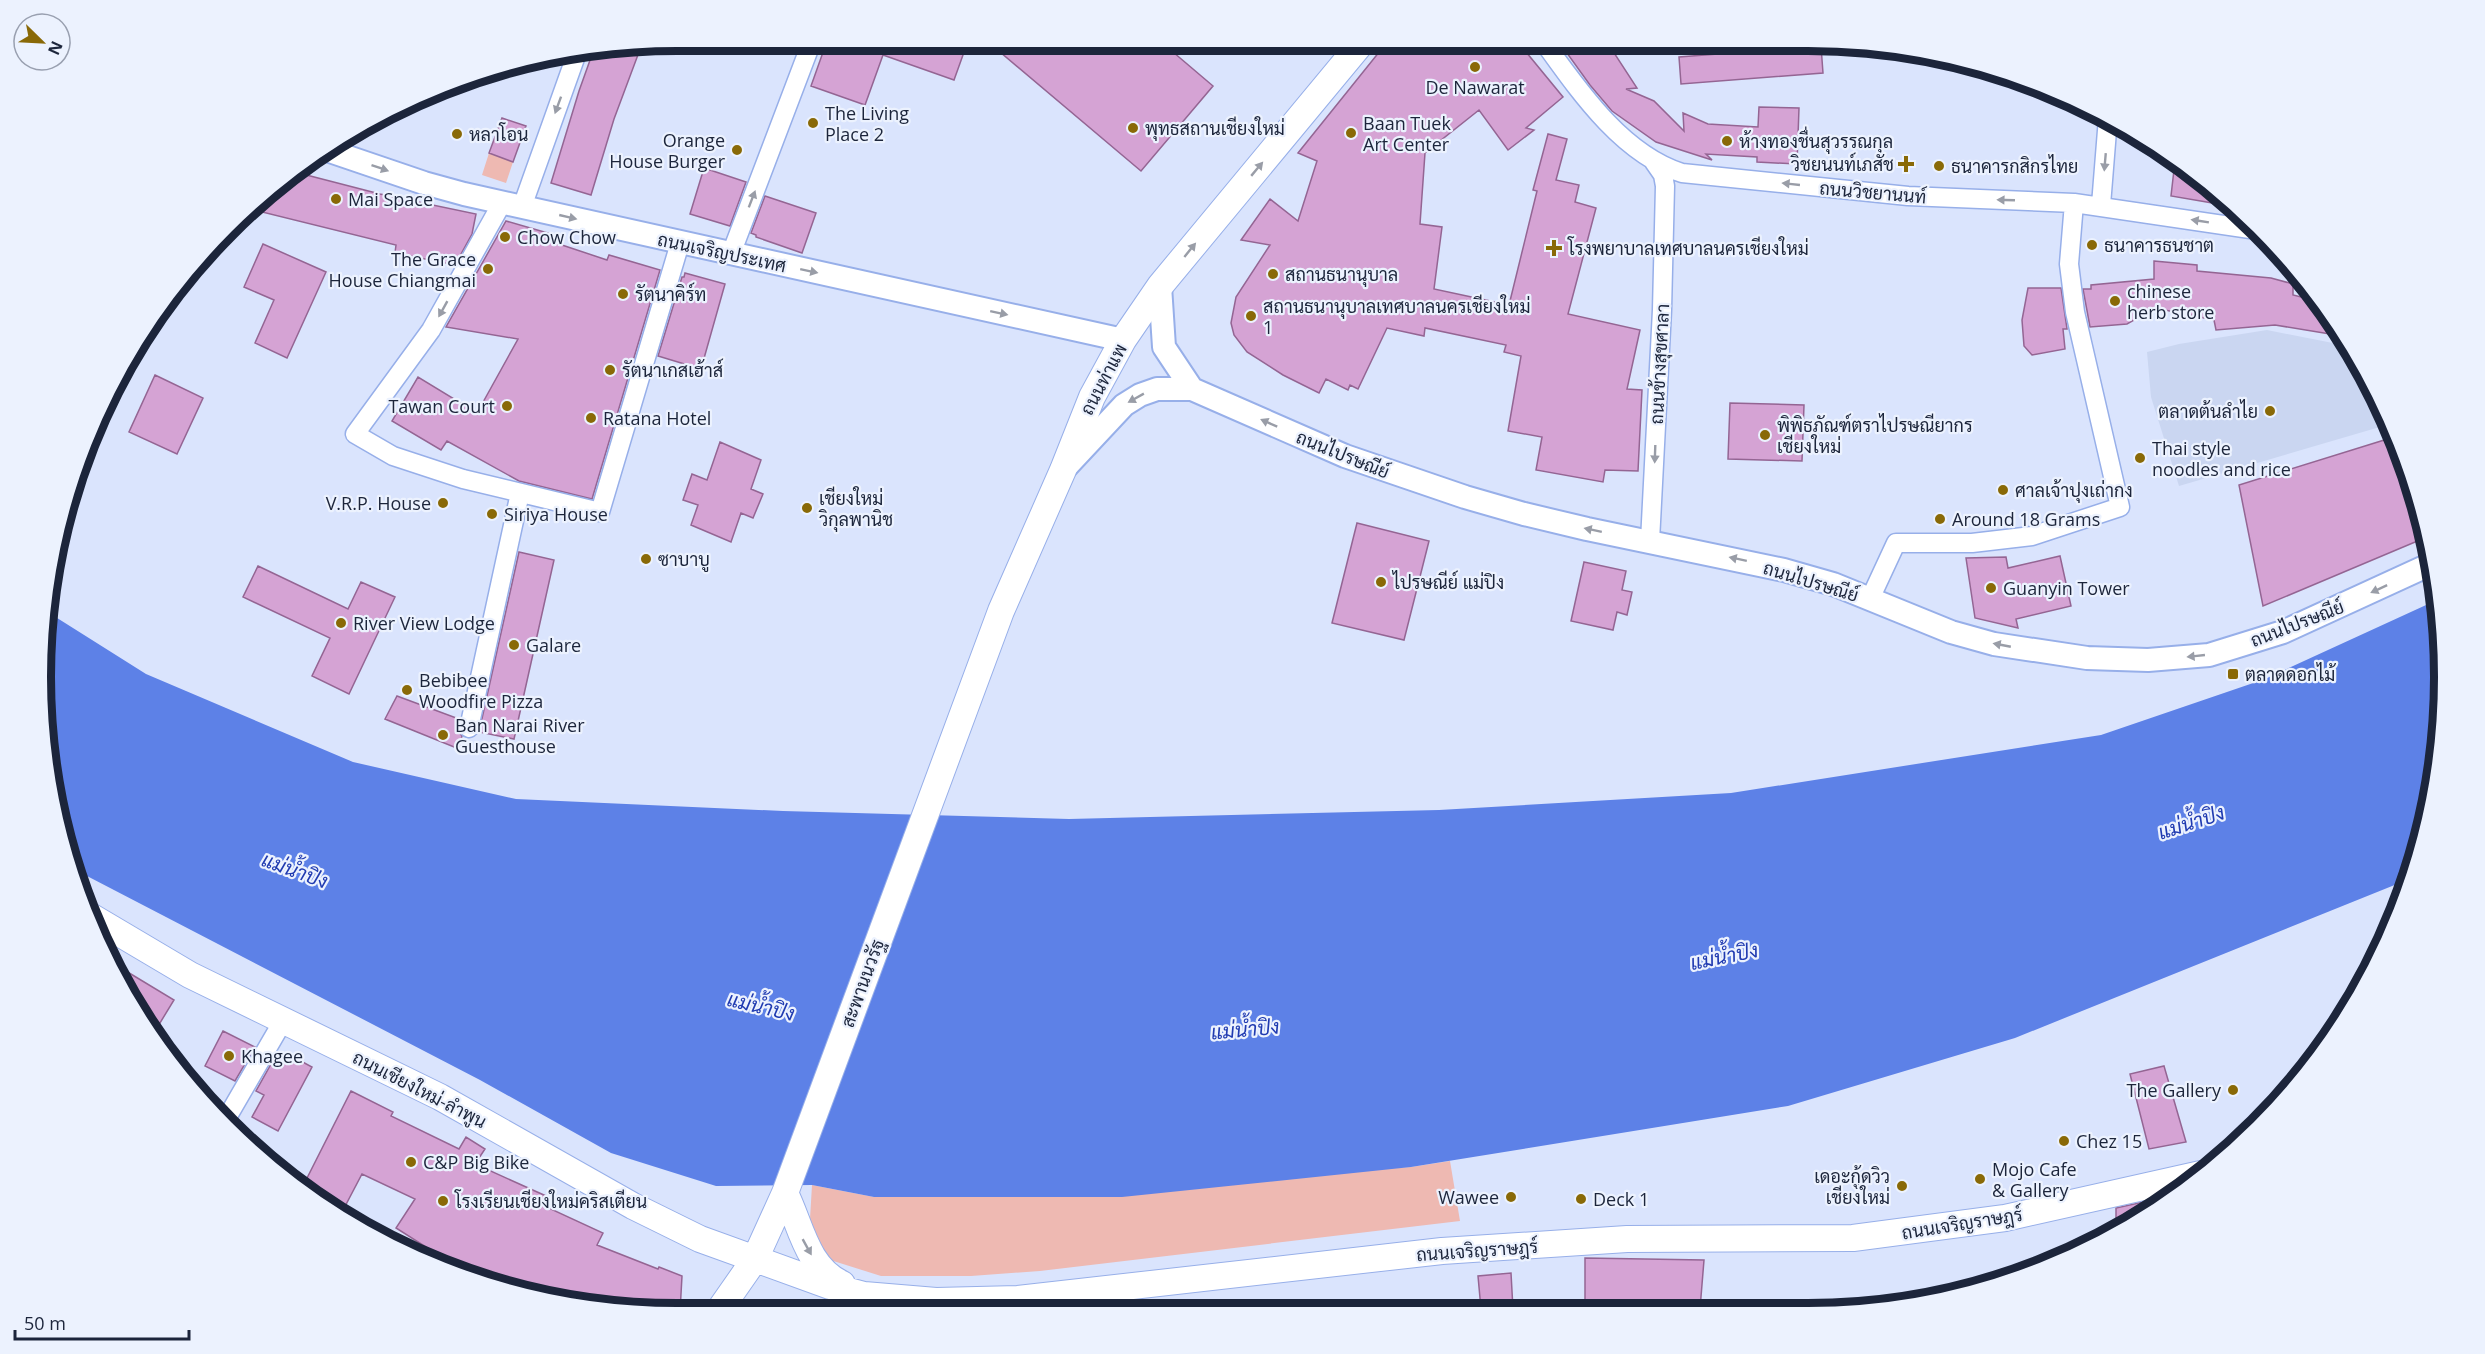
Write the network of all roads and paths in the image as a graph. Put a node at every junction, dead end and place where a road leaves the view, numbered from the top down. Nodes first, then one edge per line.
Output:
1 (808, 51) edge
2 (1355, 51) edge
3 (1550, 51) edge
4 (574, 60) edge
5 (2107, 128) edge
6 (336, 153) edge
7 (1654, 162) junction
8 (1682, 173) junction
9 (1665, 186) junction
10 (2074, 203) junction
11 (512, 205) junction
12 (2101, 205) junction
13 (2244, 228) edge
14 (680, 243) junction
15 (731, 254) junction
16 (1160, 286) junction
17 (1123, 340) junction
18 (1192, 389) junction
19 (1063, 470) junction
20 (520, 493) junction
21 (1650, 541) junction
22 (2424, 567) edge
23 (1870, 599) junction
24 (469, 728) dead end
25 (940, 774) joint
26 (102, 923) edge
27 (283, 1021) junction
28 (229, 1115) edge
29 (2183, 1178) edge
30 (784, 1193) junction
31 (755, 1259) junction
32 (864, 1294) junction
33 (724, 1303) edge

15 -> 1 street
16 -> 2 main road, ถนนท่าแพ
3 - 7 street, ถนนวิชยานนท์
4 -> 11 street
5 -> 12 street
6 -> 11 street, ถนนเจริญประเทศ
7 - 8 street, ถนนวิชยานนท์
7 - 9 street
8 - 9 street
10 -> 8 street, ถนนวิชยานนท์
9 -> 21 street, ถนนข้างสุขศาลา
10 - 12 street, ถนนวิชยานนท์
10 - 23 street
11 -> 14 street, ถนนเจริญประเทศ
11 -> 20 street
13 -> 12 street, ถนนวิชยานนท์
14 - 15 street, ถนนเจริญประเทศ
14 - 20 street
15 -> 17 street, ถนนเจริญประเทศ
16 - 17 main road, ถนนท่าแพ
16 - 18 street
17 - 19 main road, ถนนท่าแพ
18 -> 19 street, ถนนไปรษณีย์
21 -> 18 street, ถนนไปรษณีย์
19 - 25 main road, ถนนท่าแพ
20 - 24 street
23 -> 21 street, ถนนไปรษณีย์
22 -> 23 street, ถนนไปรษณีย์
25 - 30 main road, สะพานนวรัฐ
26 - 27 main road, ถนนเชียงใหม่-ลำพูน
27 - 28 street
27 - 31 main road, ถนนเชียงใหม่-ลำพูน
29 - 32 main road, ถนนเจริญราษฎร์
30 - 31 main road, สะพานนวรัฐ
30 -> 32 main road
31 - 32 main road, ถนนเจริญราษฎร์
31 - 33 main road, สะพานนวรัฐ

